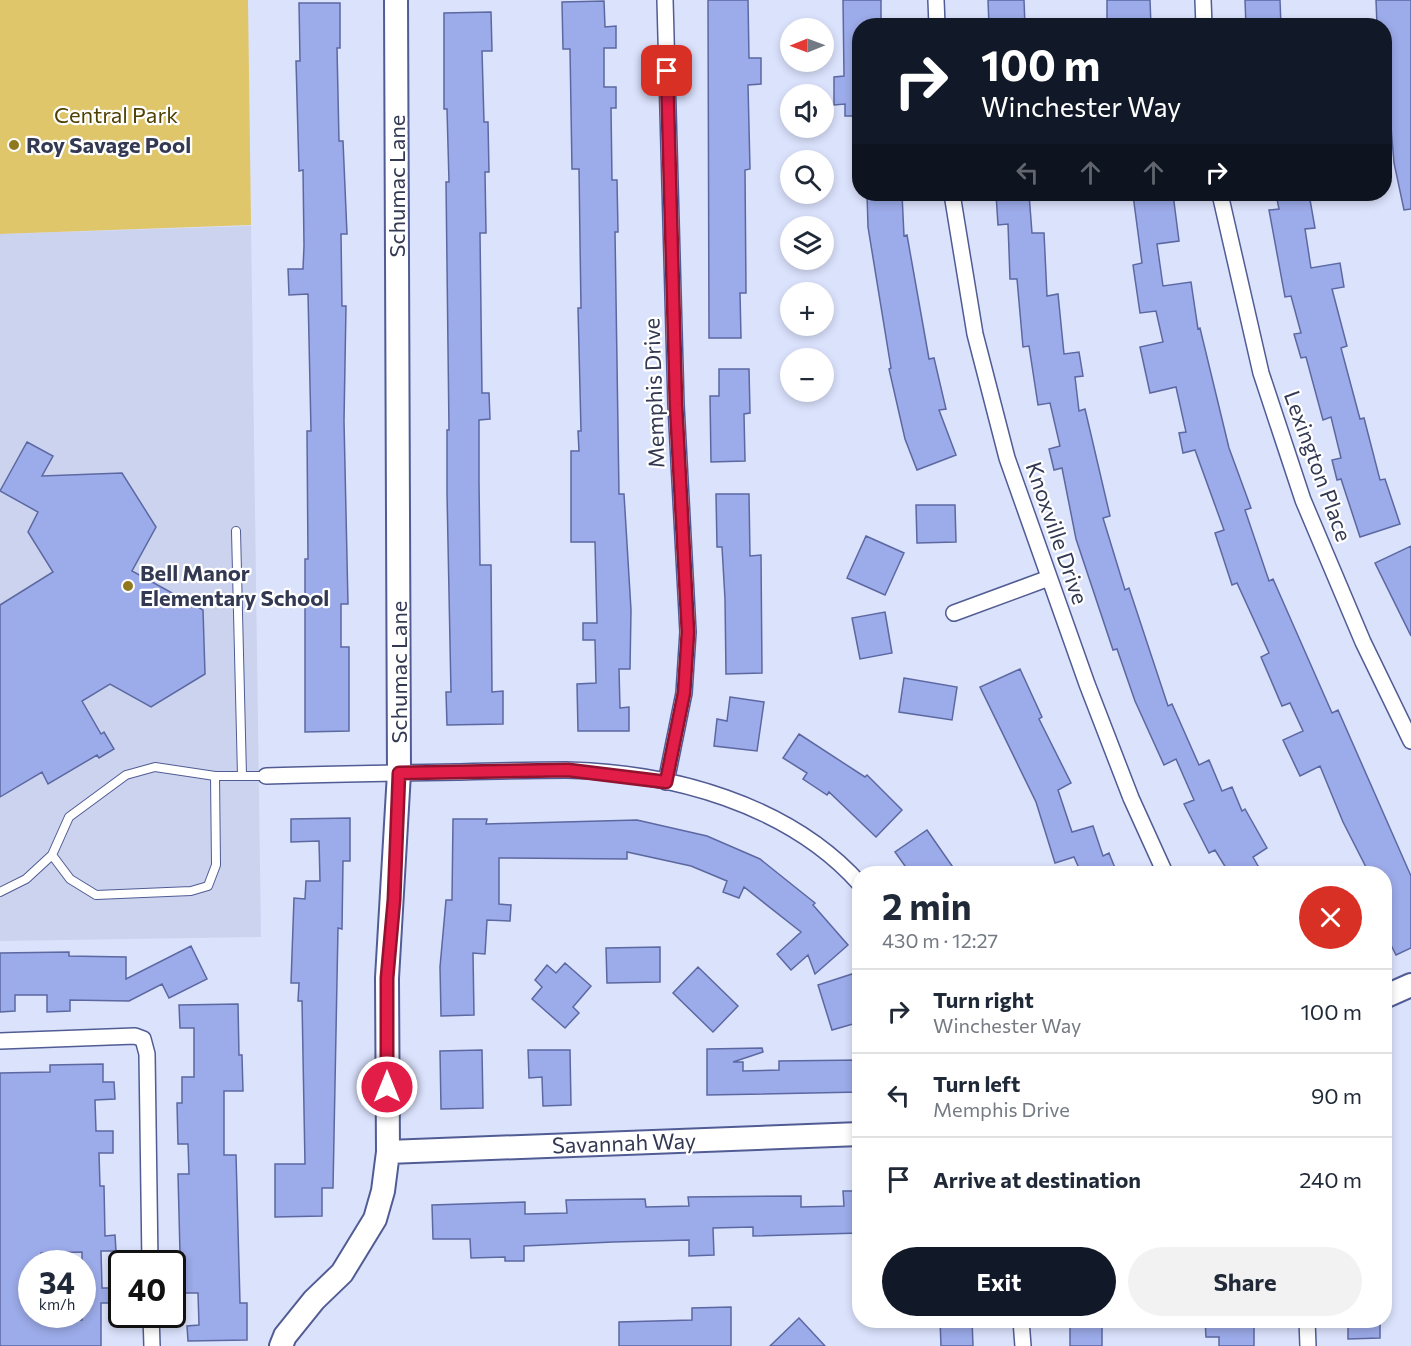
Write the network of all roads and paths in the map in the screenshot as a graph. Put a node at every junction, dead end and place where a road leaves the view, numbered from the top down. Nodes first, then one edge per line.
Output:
1 (396, 0) edge
2 (665, 0) edge
3 (936, 0) edge
4 (1203, 0) edge
5 (937, 18) edge
6 (1204, 18) edge
7 (953, 201) edge
8 (1222, 201) edge
9 (237, 531) dead end
10 (1049, 578) junction
11 (954, 613) dead end
12 (1411, 741) edge
13 (399, 773) junction
14 (215, 776) junction
15 (242, 776) junction
16 (266, 776) joint
17 (666, 782) junction
18 (52, 855) junction
19 (1162, 866) edge
20 (852, 876) edge
21 (0, 892) edge
22 (1411, 985) edge
23 (1392, 993) edge
24 (0, 1041) edge
25 (852, 1134) edge
26 (388, 1152) junction
27 (150, 1250) edge
28 (151, 1328) edge
29 (1022, 1328) edge
30 (1307, 1328) edge
31 (152, 1346) edge
32 (281, 1346) edge
33 (1023, 1346) edge
34 (1308, 1346) edge

1 - 13 street, Schumac Lane
2 - 17 street, Memphis Drive
3 - 5 street
4 - 6 street
7 - 10 street, Knoxville Drive
8 - 12 street, Lexington Place
9 - 15 lane
10 - 11 street
10 - 19 street, Knoxville Drive
13 - 16 street
13 - 17 street
13 - 26 street, Schumac Lane
14 - 15 lane
14 - 18 lane
14 - 18 lane
15 - 16 lane
17 - 20 street
18 - 21 lane
22 - 23 street
24 - 27 street
25 - 26 street, Savannah Way
26 - 32 street, Schumac Lane
28 - 31 street
29 - 33 street
30 - 34 street

